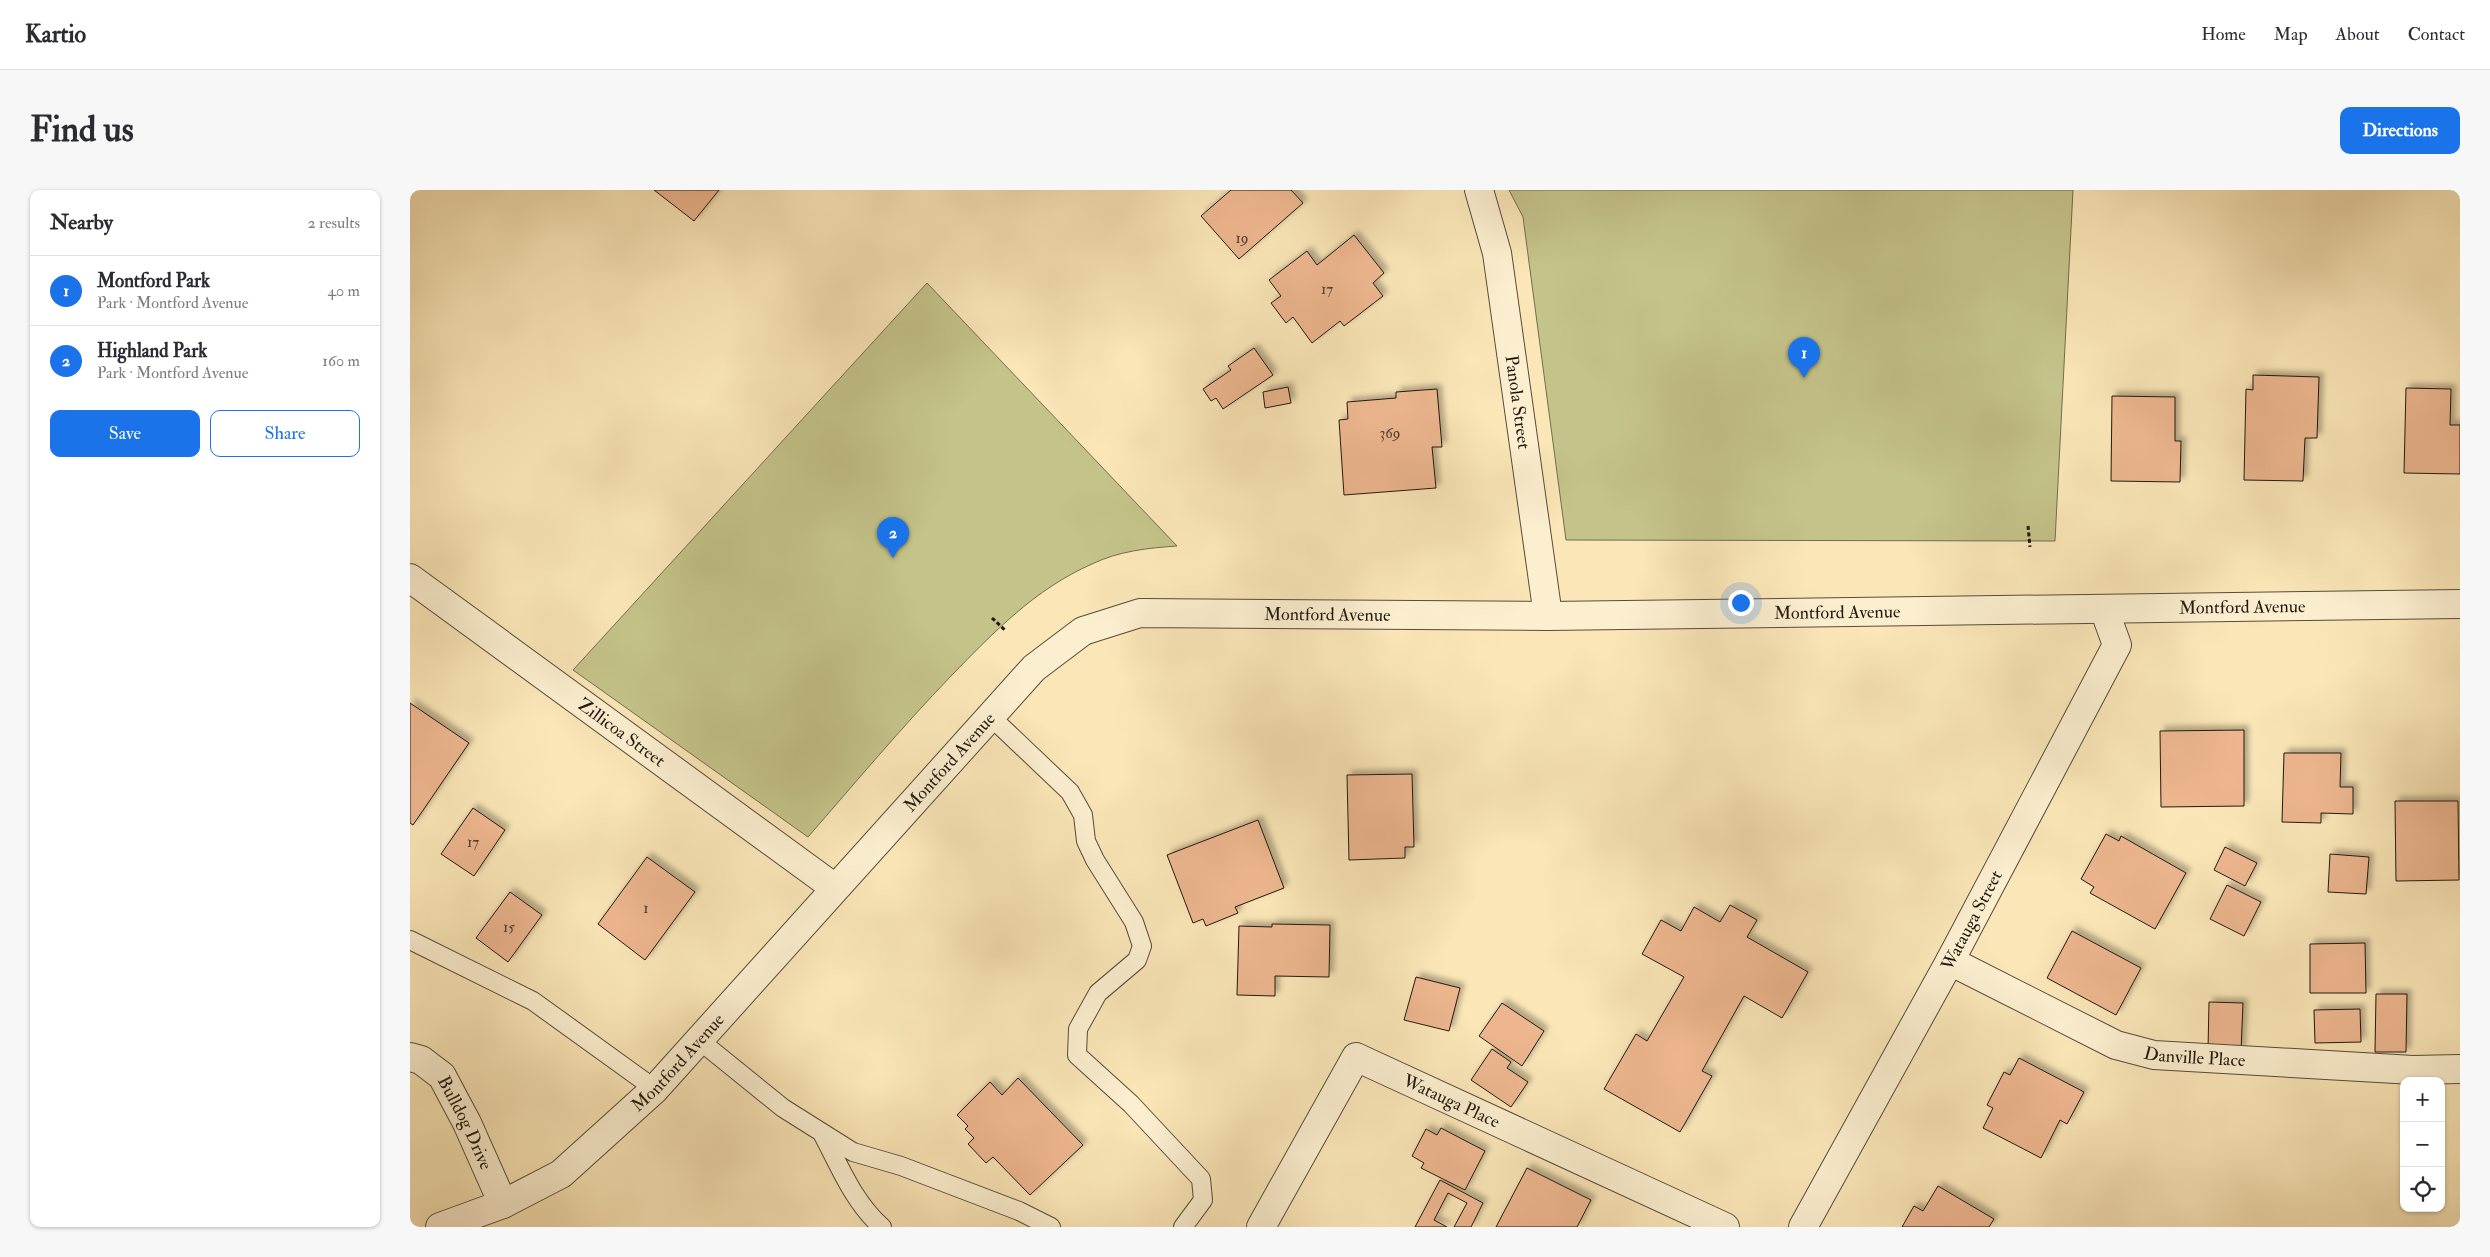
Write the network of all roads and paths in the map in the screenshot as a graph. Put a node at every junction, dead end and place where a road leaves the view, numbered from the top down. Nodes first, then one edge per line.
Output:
1 (1479, 190) edge
2 (2028, 526) dead end
3 (2030, 547) dead end
4 (410, 578) edge
5 (2460, 604) edge
6 (2104, 608) junction
7 (1548, 616) junction
8 (992, 618) dead end
9 (1005, 630) dead end
10 (990, 716) junction
11 (834, 888) junction
12 (410, 940) edge
13 (1950, 961) junction
14 (699, 1040) junction
15 (410, 1057) edge
16 (2460, 1069) edge
17 (655, 1089) junction
18 (822, 1133) junction
19 (502, 1204) junction
20 (440, 1227) edge
21 (882, 1227) edge
22 (1051, 1227) edge
23 (1183, 1227) edge
24 (1261, 1227) edge
25 (1725, 1227) edge
26 (1803, 1227) edge

1 - 7 street, Panola Street
2 - 3 path
4 - 11 street, Zillicoa Street
5 - 6 street, Montford Avenue
6 - 7 street, Montford Avenue
6 - 13 street, Watauga Street
7 - 10 street, Montford Avenue
8 - 9 path
10 - 11 street, Montford Avenue
10 - 23 lane
11 - 14 street, Montford Avenue
12 - 17 lane
13 - 16 street, Danville Place
13 - 26 street, Watauga Street
14 - 17 street, Montford Avenue
14 - 18 lane
15 - 19 street, Bulldog Drive
17 - 19 street, Montford Avenue
18 - 21 lane
18 - 22 lane
19 - 20 street, Montford Avenue
24 - 25 street, Watauga Place

